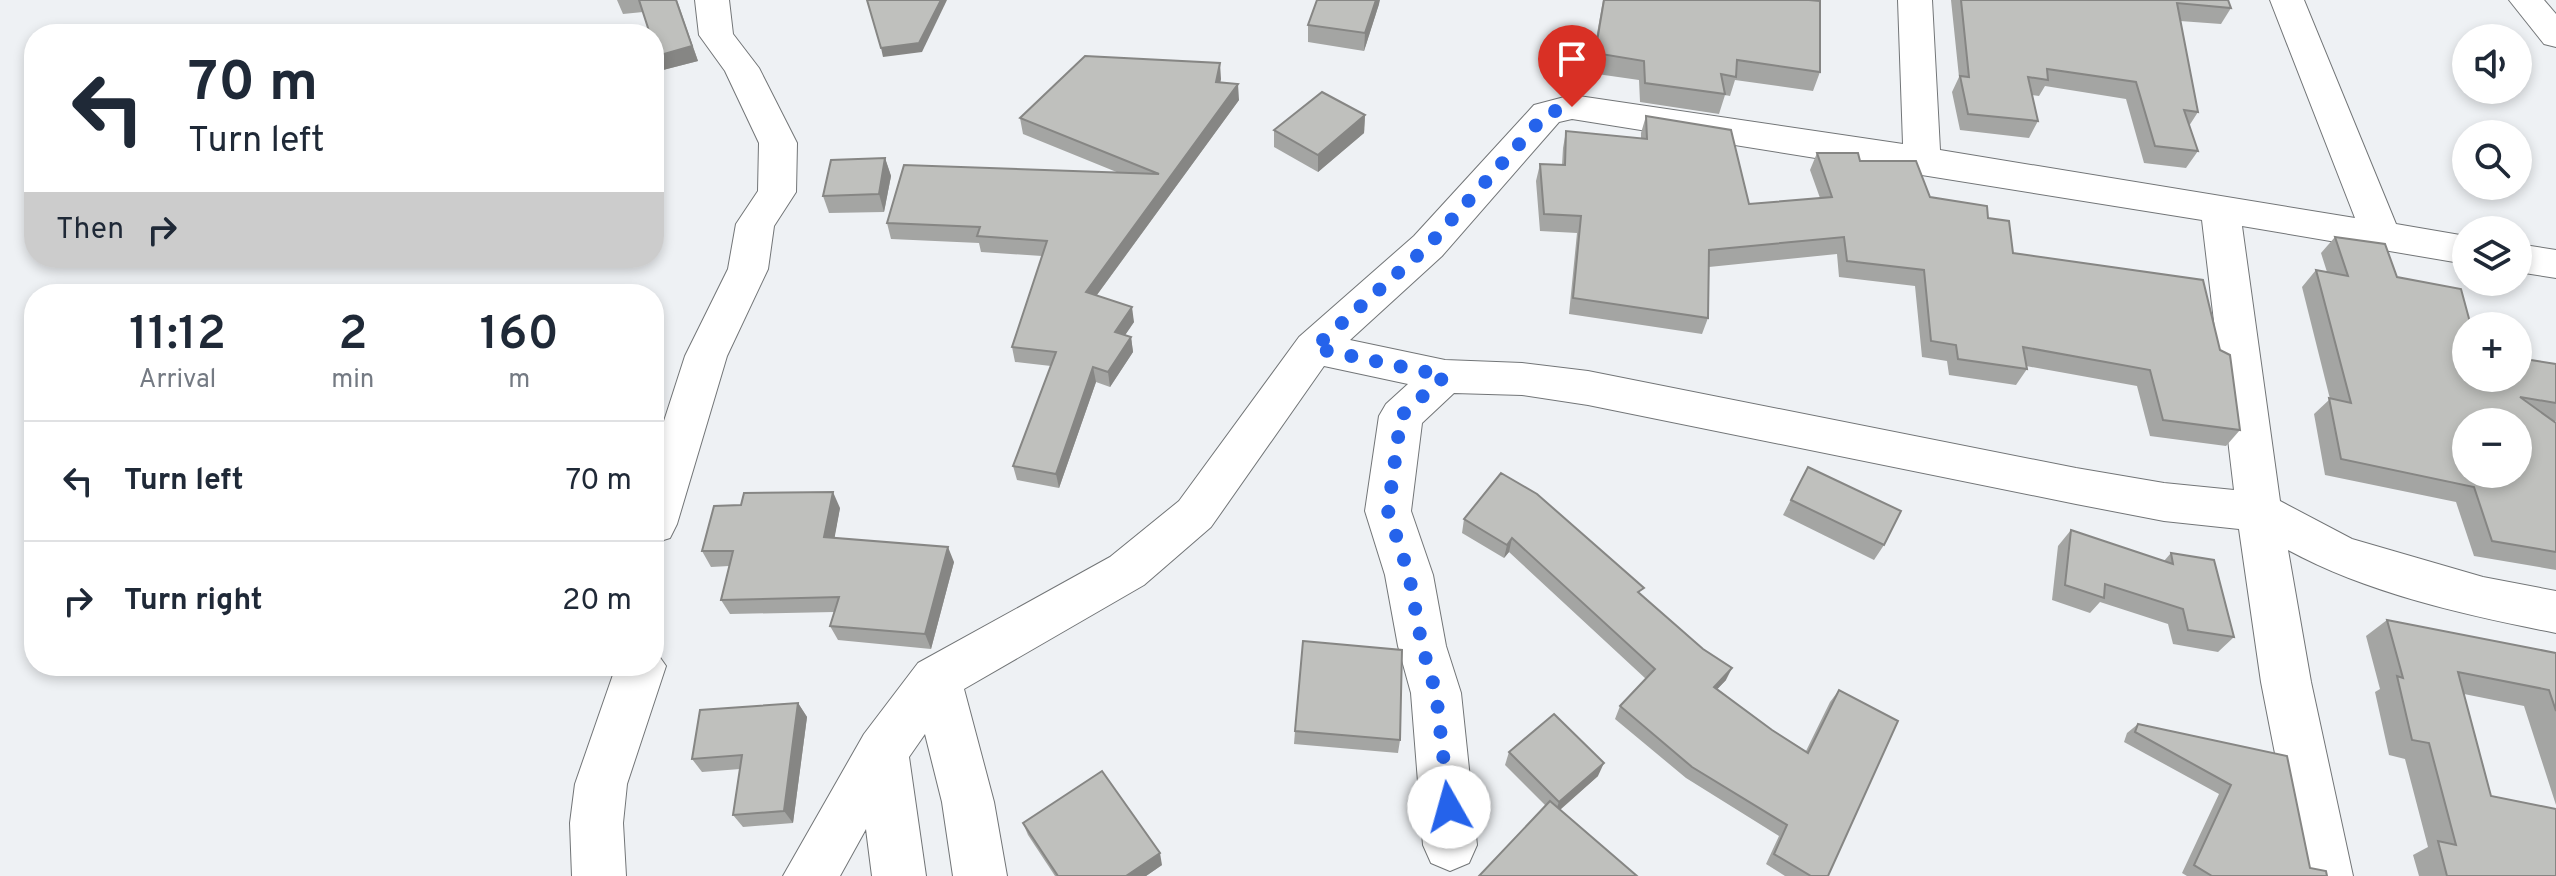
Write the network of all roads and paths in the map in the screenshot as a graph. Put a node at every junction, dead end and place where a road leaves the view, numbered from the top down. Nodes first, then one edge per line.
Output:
1 (712, 0) edge
2 (1915, 0) edge
3 (2287, 0) edge
4 (2526, 0) edge
5 (2556, 36) edge
6 (1922, 160) junction
7 (2220, 210) junction
8 (2382, 237) junction
9 (2452, 248) edge
10 (2532, 260) edge
11 (2556, 264) edge
12 (1314, 348) junction
13 (1445, 376) junction
14 (664, 492) edge
15 (2259, 512) junction
16 (2556, 612) edge
17 (639, 676) edge
18 (936, 679) junction
19 (882, 751) junction
20 (1450, 845) dead end
21 (599, 876) edge
22 (810, 876) edge
23 (899, 876) edge
24 (980, 876) edge
25 (2326, 876) edge

1 - 14 street
2 - 6 street
3 - 8 street
4 - 5 street
6 - 7 street
6 - 12 street
7 - 8 street
7 - 15 street
8 - 9 street
10 - 11 street
12 - 13 street
12 - 18 street
13 - 15 street
13 - 20 street
15 - 16 street
15 - 25 street
17 - 21 street
18 - 19 street
18 - 24 street
19 - 22 street
19 - 23 street

